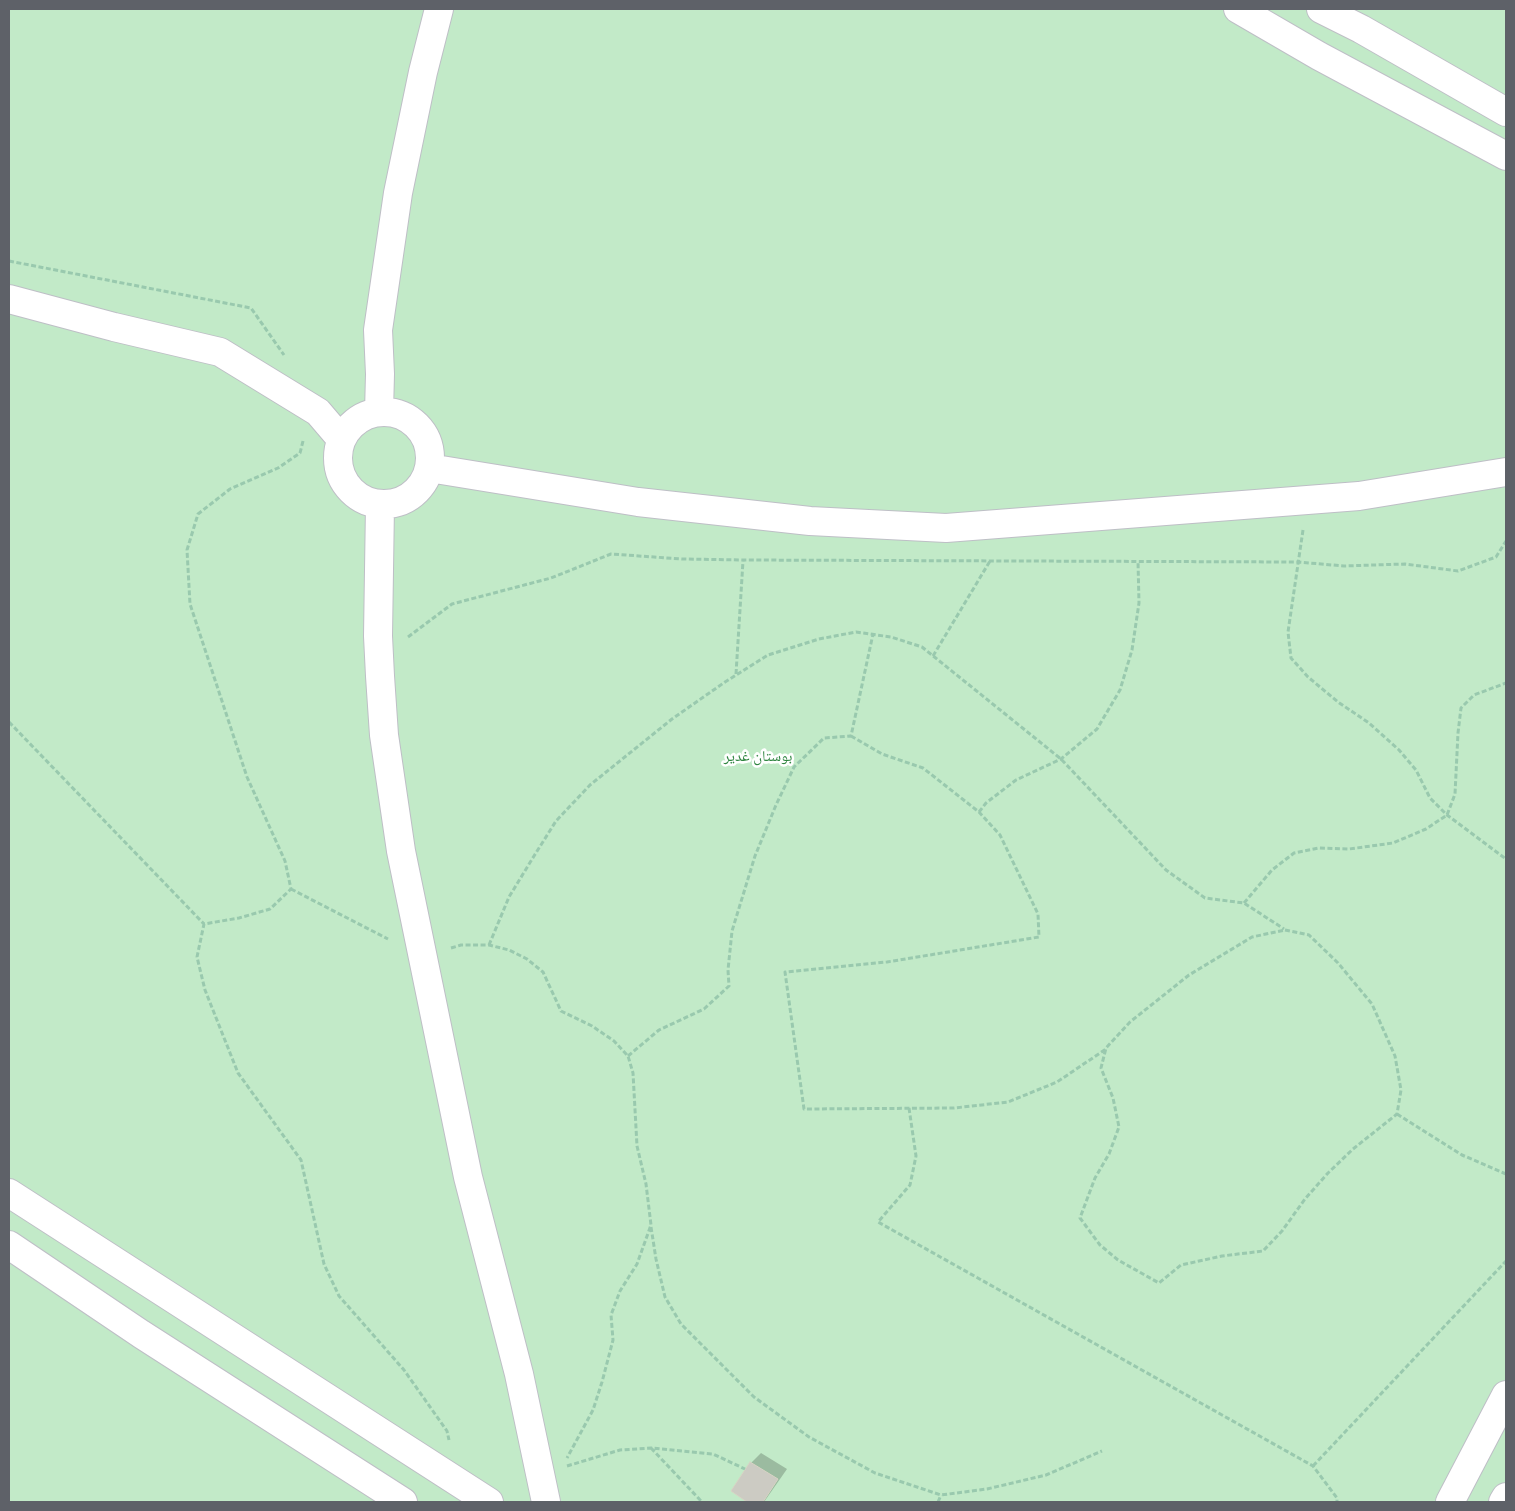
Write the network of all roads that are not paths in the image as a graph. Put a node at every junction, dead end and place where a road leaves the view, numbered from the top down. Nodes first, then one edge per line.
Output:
1 (439, 9) edge
2 (1238, 9) edge
3 (1321, 9) edge
4 (1506, 112) edge
5 (1506, 156) edge
6 (9, 299) edge
7 (379, 412) junction
8 (341, 439) junction
9 (429, 468) junction
10 (1506, 472) edge
11 (380, 505) junction
12 (9, 1192) edge
13 (9, 1245) edge
14 (1506, 1395) edge
15 (1506, 1497) edge
16 (402, 1502) edge
17 (489, 1502) edge
18 (546, 1502) edge
19 (1450, 1502) edge
20 (1503, 1502) edge

1 - 7 lane
2 - 5 lane
3 - 4 lane
6 - 8 lane
7 - 8 lane
7 - 9 lane
8 - 11 lane
9 - 10 lane
9 - 11 lane
11 - 18 lane
12 - 17 lane
13 - 16 lane
14 - 19 lane
15 - 20 lane

